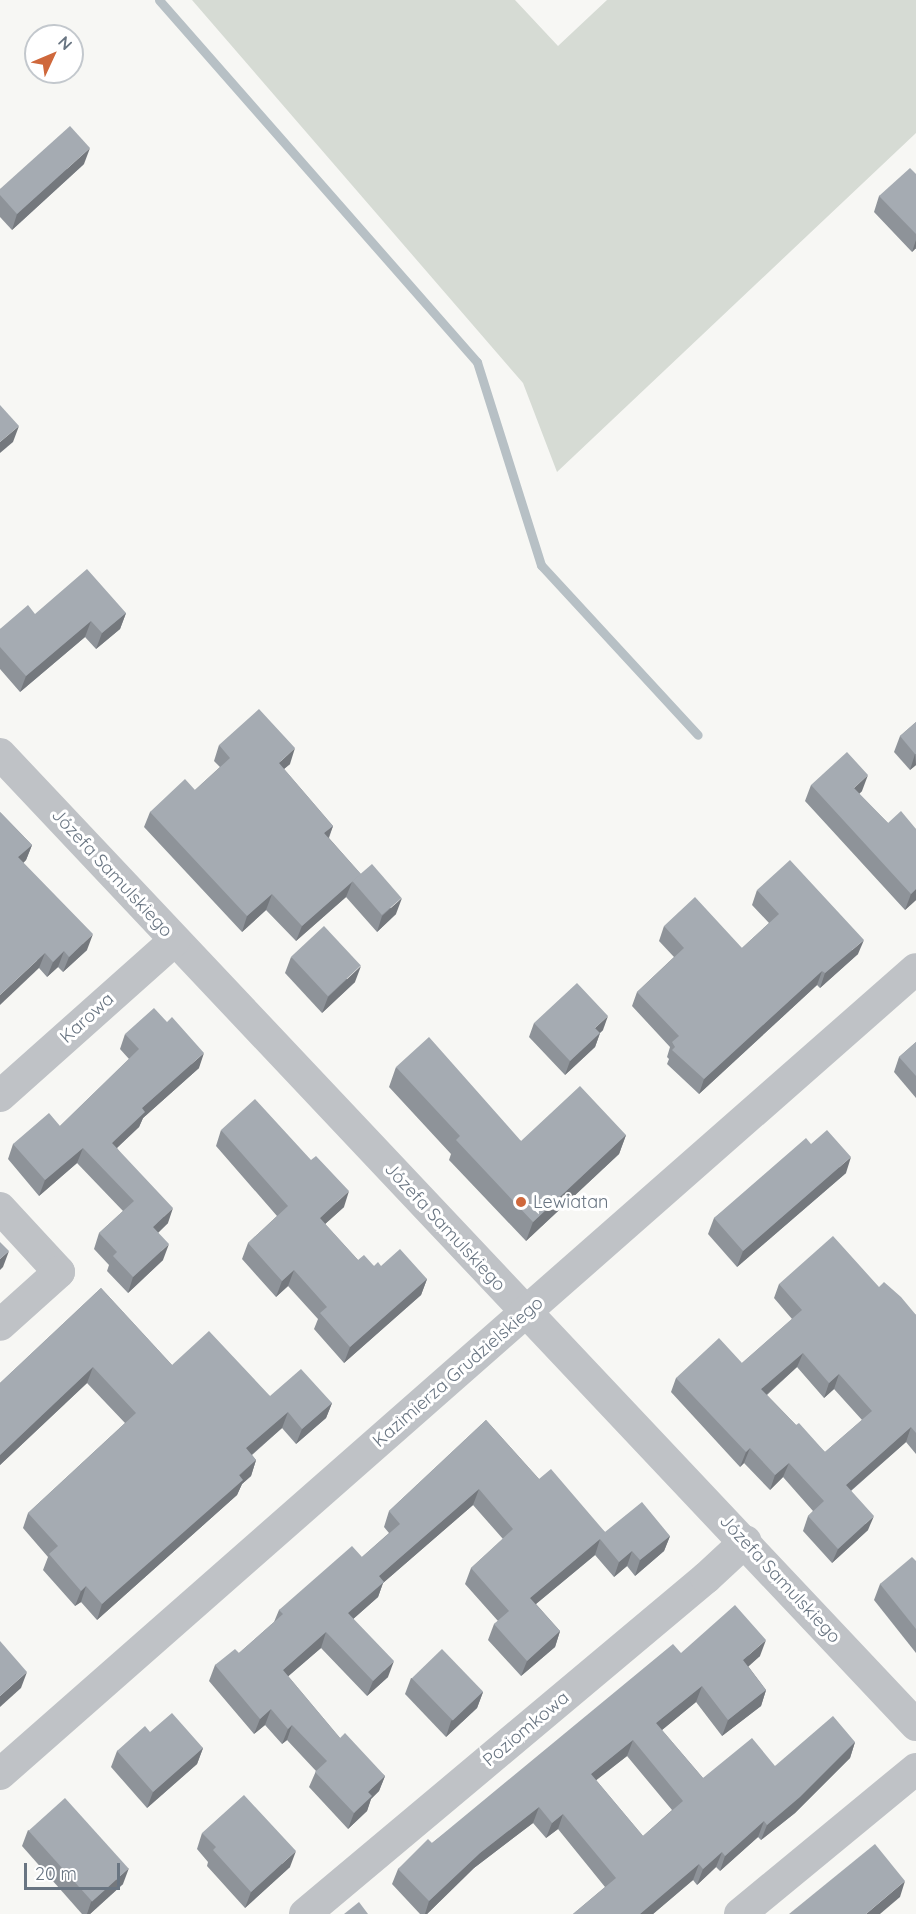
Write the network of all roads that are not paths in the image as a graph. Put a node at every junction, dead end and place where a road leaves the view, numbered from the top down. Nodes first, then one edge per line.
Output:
1 (0, 753) edge
2 (174, 940) junction
3 (916, 969) edge
4 (0, 1096) edge
5 (0, 1208) edge
6 (526, 1312) junction
7 (0, 1325) edge
8 (746, 1541) junction
9 (916, 1725) edge
10 (916, 1768) edge
11 (0, 1774) edge
12 (305, 1914) edge
13 (740, 1914) edge

1 - 2 street, Józefa Samulskiego
2 - 4 street, Karowa
2 - 6 street, Józefa Samulskiego
3 - 6 street, Kazimierza Grudzielskiego
5 - 7 street
6 - 8 street, Józefa Samulskiego
6 - 11 street, Kazimierza Grudzielskiego
8 - 9 street, Józefa Samulskiego
8 - 12 street, Poziomkowa
10 - 13 street

